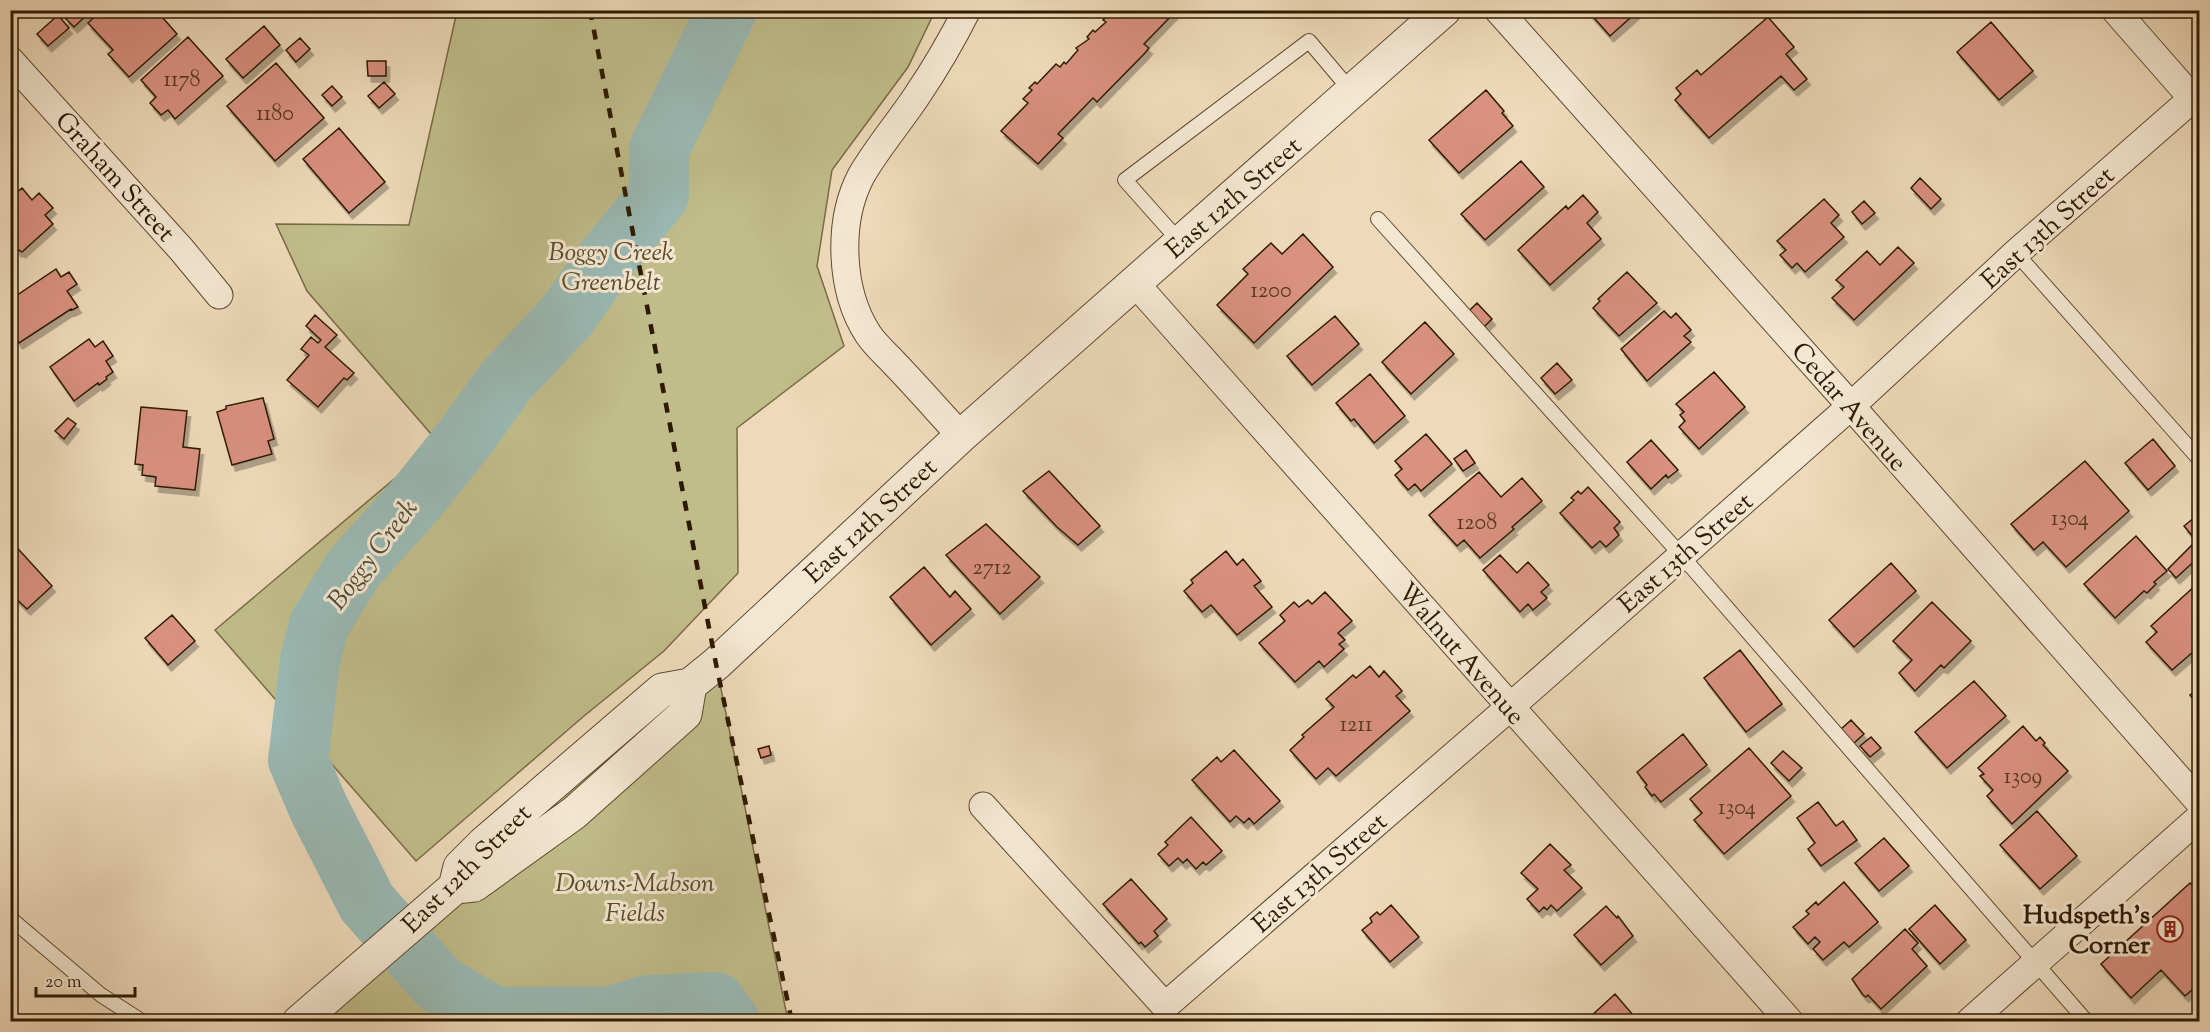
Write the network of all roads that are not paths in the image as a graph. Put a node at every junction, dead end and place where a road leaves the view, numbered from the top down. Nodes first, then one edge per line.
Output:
1 (968, 10) edge
2 (1444, 10) edge
3 (1498, 10) edge
4 (2115, 10) edge
5 (10, 60) edge
6 (1352, 92) junction
7 (2197, 99) edge
8 (1378, 219) dead end
9 (1180, 243) junction
10 (2016, 253) junction
11 (1135, 283) junction
12 (219, 295) dead end
13 (1851, 406) junction
14 (961, 436) junction
15 (2199, 460) edge
16 (1681, 555) junction
17 (1510, 707) junction
18 (2199, 803) edge
19 (983, 806) dead end
20 (2199, 817) edge
21 (10, 918) edge
22 (2035, 963) junction
23 (143, 1022) edge
24 (299, 1022) edge
25 (1790, 1022) edge
26 (1969, 1022) edge
27 (2087, 1022) edge

1 - 14 street
2 - 6 street, East 12th Street
3 - 13 street, Cedar Avenue
4 - 7 street
5 - 12 street, Graham Street
6 - 9 street, East 12th Street
6 - 9 lane
7 - 10 street, East 13th Street
8 - 16 lane
9 - 11 street, East 12th Street
10 - 13 street, East 13th Street
10 - 15 lane
11 - 14 street, East 12th Street
11 - 17 street, Walnut Avenue
13 - 16 street, East 13th Street
13 - 18 street, Cedar Avenue
14 - 24 street, East 12th Street
16 - 17 street, East 13th Street
16 - 22 lane
17 - 19 street, East 13th Street
17 - 25 street, Walnut Avenue
20 - 22 street
21 - 23 lane
22 - 26 street
22 - 27 lane

